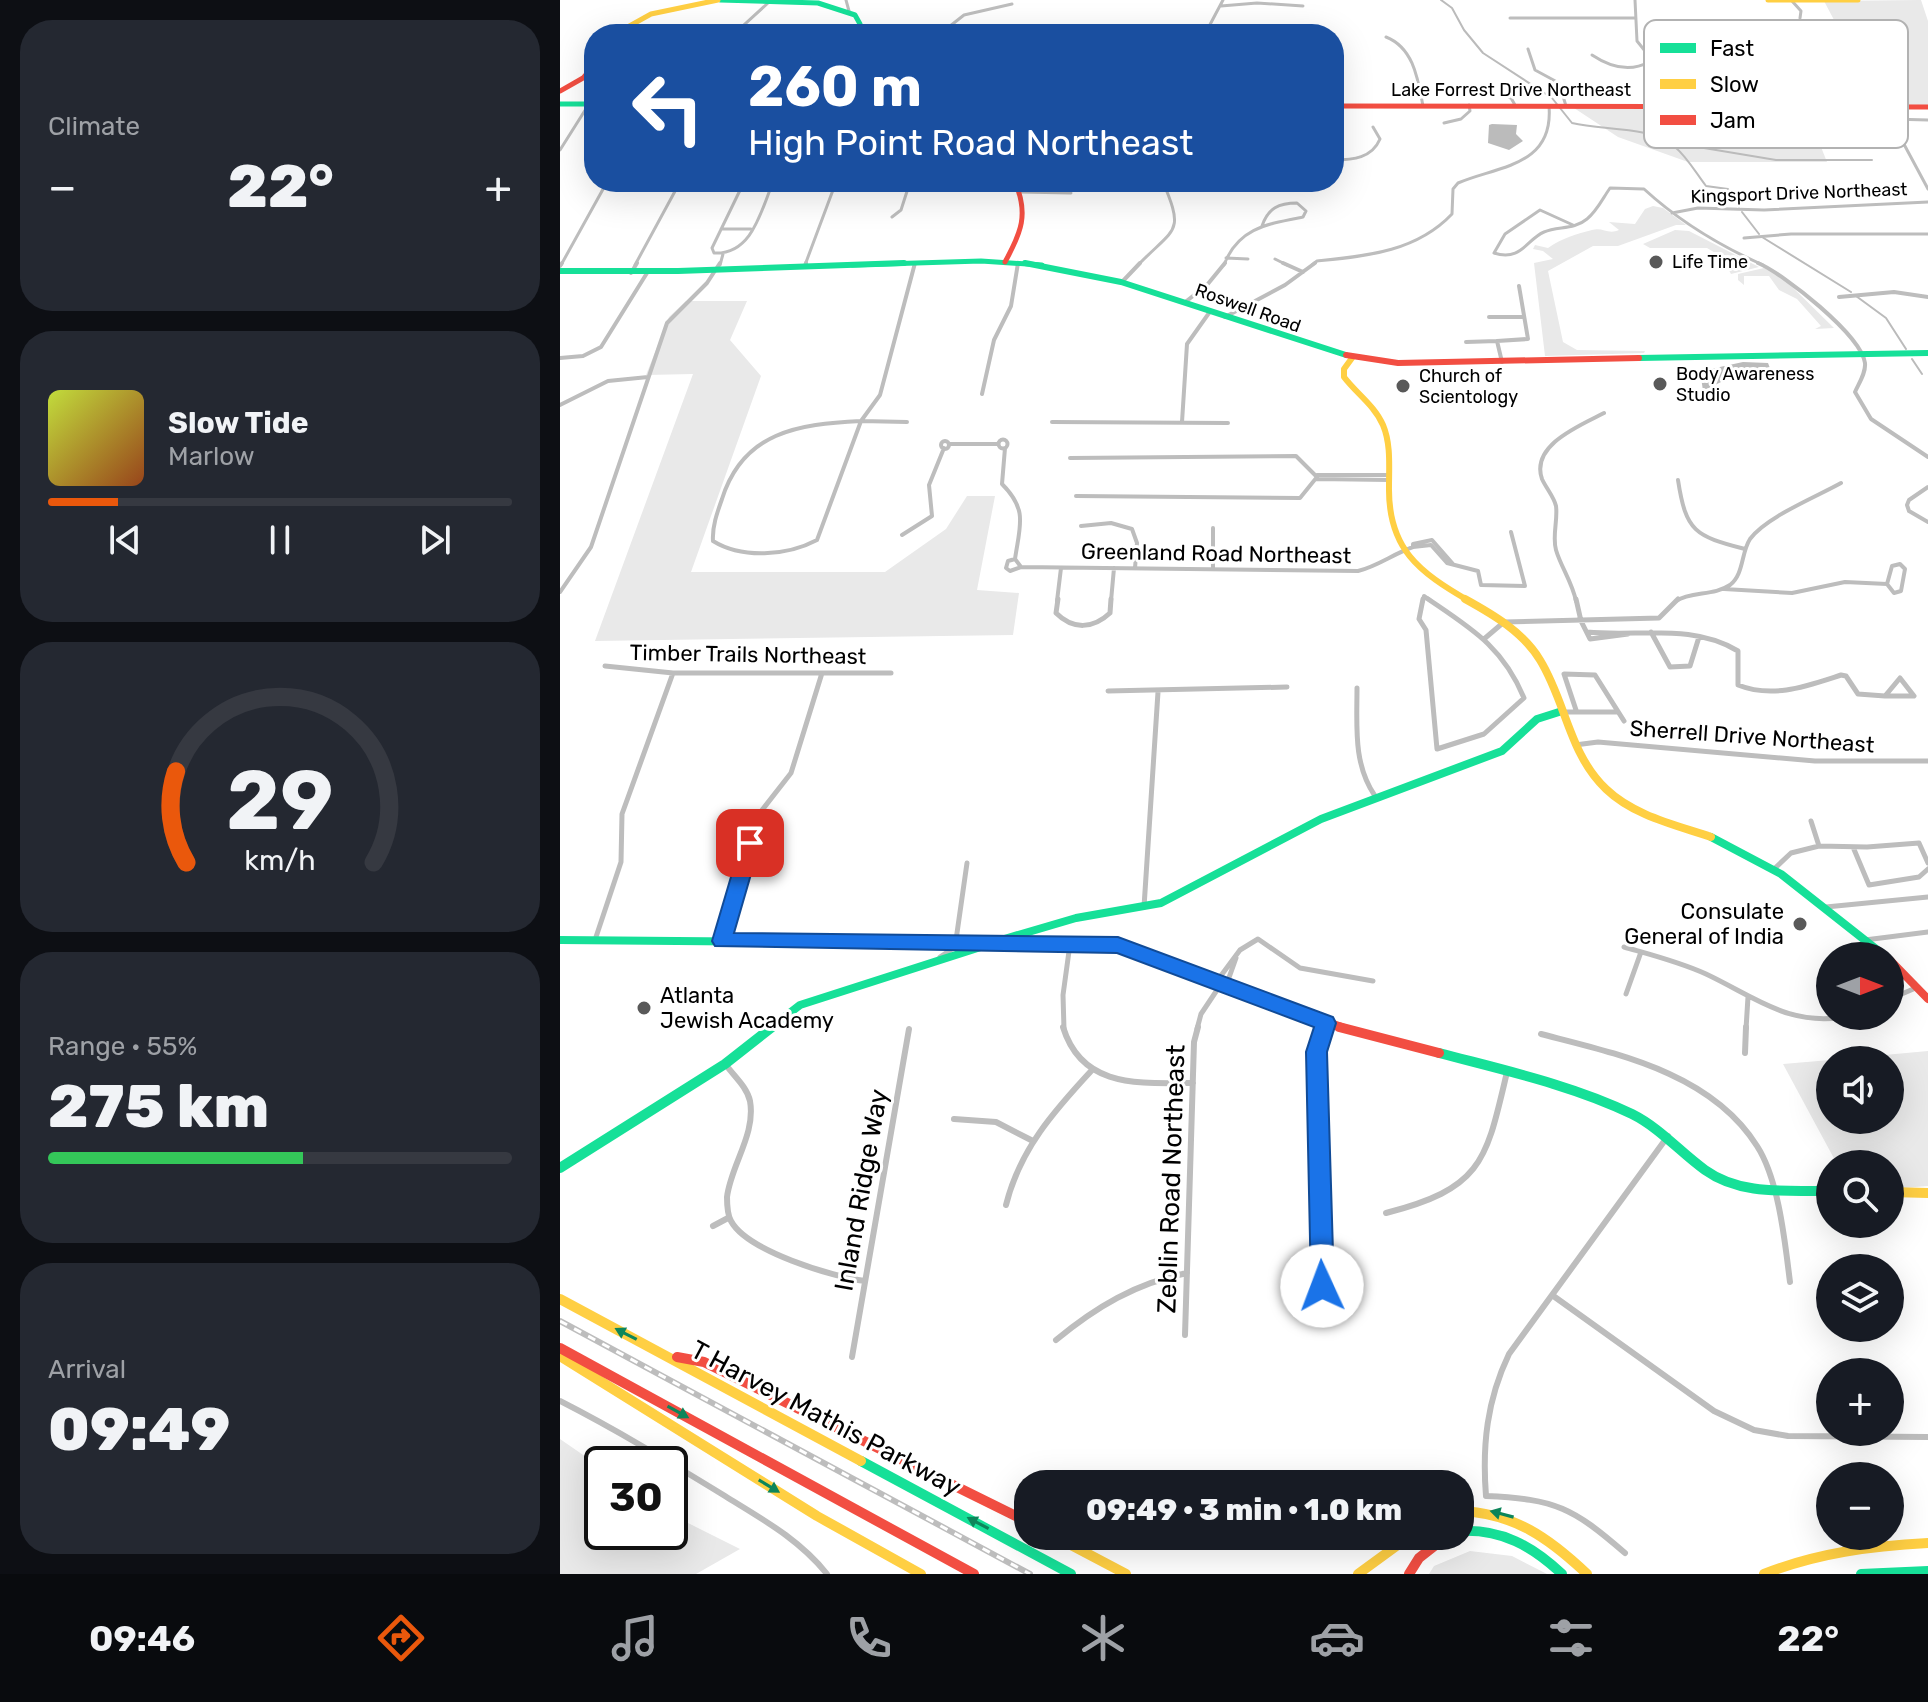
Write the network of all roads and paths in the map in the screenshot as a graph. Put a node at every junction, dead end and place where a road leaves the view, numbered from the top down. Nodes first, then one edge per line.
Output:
1 (719, 0) edge
2 (846, 0) edge
3 (1223, 0) edge
4 (1635, 0) edge
5 (1768, 0) edge
6 (1858, 0) edge
7 (1792, 1) edge
8 (703, 2) edge
9 (768, 3) junction
10 (1012, 4) dead end
11 (1221, 6) junction
12 (1303, 6) dead end
13 (849, 11) junction
14 (1510, 18) dead end
15 (1636, 18) junction
16 (1800, 18) dead end
17 (630, 24) edge
18 (745, 24) edge
19 (859, 24) edge
20 (953, 24) edge
21 (1212, 24) edge
22 (1386, 37) dead end
23 (1528, 49) dead end
24 (1644, 50) edge
25 (1592, 55) dead end
26 (1644, 65) edge
27 (584, 77) edge
28 (560, 91) edge
29 (1503, 96) dead end
30 (560, 104) edge
31 (584, 104) edge
32 (1469, 105) junction
33 (1515, 105) junction
34 (1344, 106) edge
35 (1423, 106) junction
36 (1557, 106) junction
37 (1644, 106) edge
38 (584, 114) edge
39 (1908, 119) edge
40 (1928, 120) edge
41 (1444, 123) dead end
42 (1373, 127) dead end
43 (1906, 148) edge
44 (560, 150) edge
45 (1344, 159) edge
46 (1928, 189) edge
47 (602, 192) edge
48 (675, 192) edge
49 (739, 192) edge
50 (768, 192) edge
51 (832, 192) edge
52 (907, 192) edge
53 (1019, 192) edge
54 (1062, 192) edge
55 (1167, 192) edge
56 (1071, 193) dead end
57 (1928, 202) edge
58 (1671, 214) junction
59 (892, 217) dead end
60 (1573, 225) junction
61 (1262, 226) junction
62 (721, 229) junction
63 (751, 229) junction
64 (1928, 234) edge
65 (1744, 238) dead end
66 (723, 254) junction
67 (1226, 258) junction
68 (1238, 259) junction
69 (1248, 259) dead end
70 (1275, 259) dead end
71 (915, 262) junction
72 (1005, 262) junction
73 (1018, 263) junction
74 (805, 266) junction
75 (1223, 266) junction
76 (560, 269) edge
77 (720, 270) junction
78 (1303, 272) junction
79 (647, 273) junction
80 (631, 274) junction
81 (1122, 282) junction
82 (1519, 286) dead end
83 (1195, 296) junction
84 (1839, 297) dead end
85 (1928, 297) edge
86 (1184, 303) junction
87 (1195, 307) junction
88 (1210, 312) junction
89 (1225, 317) junction
90 (1489, 317) dead end
91 (1522, 317) junction
92 (1497, 341) junction
93 (1466, 342) dead end
94 (1928, 353) edge
95 (1862, 355) junction
96 (560, 358) edge
97 (1352, 358) junction
98 (1502, 362) junction
99 (648, 377) junction
100 (982, 394) dead end
101 (560, 405) edge
102 (1604, 413) dead end
103 (861, 421) junction
104 (907, 422) dead end
105 (1052, 422) dead end
106 (1182, 422) junction
107 (1228, 423) dead end
108 (1928, 457) edge
109 (1070, 458) dead end
110 (1316, 477) junction
111 (1389, 477) junction
112 (1678, 480) dead end
113 (1841, 483) dead end
114 (1928, 487) edge
115 (1076, 496) dead end
116 (1928, 522) edge
117 (1081, 526) dead end
118 (1213, 528) dead end
119 (1511, 532) dead end
120 (902, 535) dead end
121 (1409, 548) junction
122 (1745, 549) junction
123 (1015, 559) junction
124 (1021, 567) junction
125 (1061, 568) junction
126 (1114, 568) junction
127 (1135, 568) junction
128 (1213, 569) junction
129 (1887, 584) junction
130 (1723, 589) junction
131 (560, 592) edge
132 (1581, 621) junction
133 (1504, 622) junction
134 (1651, 632) junction
135 (1699, 637) junction
136 (1484, 639) junction
137 (605, 666) dead end
138 (673, 673) junction
139 (822, 673) junction
140 (891, 673) dead end
141 (1287, 687) dead end
142 (1357, 688) dead end
143 (1108, 691) dead end
144 (1158, 692) junction
145 (1885, 696) junction
146 (1576, 710) junction
147 (1559, 712) junction
148 (1619, 712) junction
149 (1624, 721) dead end
150 (1575, 745) junction
151 (1928, 761) edge
152 (1375, 796) junction
153 (1811, 821) dead end
154 (1819, 846) junction
155 (1853, 847) junction
156 (967, 863) dead end
157 (1928, 863) edge
158 (1928, 869) edge
159 (1772, 871) junction
160 (1928, 897) edge
161 (1144, 907) junction
162 (1821, 908) junction
163 (1928, 932) edge
164 (560, 940) edge
165 (595, 940) junction
166 (1864, 940) junction
167 (722, 941) junction
168 (955, 941) junction
169 (993, 942) junction
170 (1867, 942) edge
171 (1070, 944) junction
172 (1624, 947) dead end
173 (1641, 952) junction
174 (938, 959) junction
175 (1904, 974) edge
176 (1373, 981) dead end
177 (1221, 984) junction
178 (1918, 987) junction
179 (1904, 993) edge
180 (1626, 994) dead end
181 (1748, 997) junction
182 (1928, 999) edge
183 (1816, 1020) edge
184 (1326, 1023) junction
185 (909, 1029) dead end
186 (1541, 1034) dead end
187 (1745, 1053) dead end
188 (725, 1064) junction
189 (1092, 1069) junction
190 (1508, 1071) junction
191 (1193, 1083) junction
192 (954, 1119) dead end
193 (1668, 1136) junction
194 (1031, 1140) junction
195 (560, 1168) edge
196 (1771, 1190) junction
197 (1816, 1191) edge
198 (1904, 1192) edge
199 (1928, 1193) edge
200 (1006, 1205) dead end
201 (1386, 1213) dead end
202 (728, 1218) junction
203 (713, 1226) dead end
204 (1187, 1273) junction
205 (865, 1281) junction
206 (1790, 1282) dead end
207 (1322, 1286) dead end
208 (1552, 1295) junction
209 (560, 1299) edge
210 (1185, 1335) dead end
211 (1056, 1340) dead end
212 (560, 1348) edge
213 (668, 1355) junction
214 (560, 1356) edge
215 (852, 1357) dead end
216 (560, 1401) edge
217 (1928, 1437) edge
218 (1474, 1511) edge
219 (1014, 1515) edge
220 (1474, 1530) edge
221 (1928, 1543) edge
222 (1080, 1550) edge
223 (1391, 1550) edge
224 (1429, 1550) edge
225 (1625, 1553) dead end
226 (1105, 1563) junction
227 (1928, 1571) edge
228 (827, 1574) edge
229 (921, 1574) edge
230 (974, 1574) edge
231 (1071, 1574) edge
232 (1126, 1574) edge
233 (1137, 1574) edge
234 (1358, 1574) edge
235 (1409, 1574) edge
236 (1562, 1574) edge
237 (1587, 1574) edge
238 (1764, 1574) edge
239 (1861, 1574) edge

1 - 8 main road
1 - 9 main road
2 - 13 street
3 - 11 street
4 - 15 street
5 - 7 main road
6 - 7 main road
7 - 16 street
8 - 17 main road
9 - 13 main road
9 - 18 street
10 - 20 street
11 - 12 street
11 - 21 street
13 - 19 main road
14 - 15 street
15 - 24 street
22 - 35 street
23 - 36 street
25 - 26 street
27 - 28 main road
29 - 33 street
30 - 31 main road
32 - 33 main road, Lake Forrest Drive Northeast
32 - 35 main road, Lake Forrest Drive Northeast
32 - 41 street
33 - 36 main road, Lake Forrest Drive Northeast
34 - 35 main road, Lake Forrest Drive Northeast
36 - 37 main road, Lake Forrest Drive Northeast
36 - 78 street
38 - 44 street
39 - 40 street
42 - 45 street
43 - 46 street
47 - 76 street
48 - 80 street
49 - 62 street
50 - 63 street
51 - 74 street
52 - 59 street
53 - 72 main road
54 - 56 street
55 - 81 street
57 - 58 street, Kingsport Drive Northeast
58 - 60 street
58 - 95 street
60 - 60 street
61 - 61 street
61 - 67 street
62 - 63 street
62 - 66 street
63 - 66 street
64 - 65 street
66 - 77 street
67 - 68 street
67 - 75 street
68 - 69 street
68 - 75 street
70 - 78 street
71 - 72 main road, Roswell Road
71 - 74 main road, Roswell Road
71 - 103 street
72 - 73 main road, Roswell Road
73 - 81 main road, Roswell Road
73 - 100 street
74 - 77 main road, Roswell Road
75 - 83 street
76 - 80 main road, Roswell Road
77 - 79 main road, Roswell Road
77 - 99 street
78 - 89 street
79 - 80 main road, Roswell Road
79 - 96 street
81 - 86 main road, Roswell Road
82 - 91 street
83 - 86 street
83 - 87 street
84 - 85 street
86 - 87 main road, Roswell Road
87 - 88 main road, Roswell Road
88 - 89 main road, Roswell Road
88 - 106 street
89 - 97 main road, Roswell Road
90 - 91 street
91 - 92 street
92 - 93 street
92 - 98 street
94 - 95 main road, Roswell Road
95 - 98 main road, Roswell Road
95 - 108 street
97 - 98 main road, Roswell Road
97 - 111 main road
99 - 101 street
99 - 131 street
102 - 132 street
103 - 103 street
103 - 104 street
105 - 106 street
106 - 107 street
109 - 110 street
110 - 111 street
110 - 115 street
111 - 121 main road
112 - 122 street
113 - 122 street
114 - 116 street
117 - 127 street
118 - 128 street
119 - 121 street
120 - 123 street
121 - 128 street, Greenland Road Northeast
121 - 133 main road
122 - 130 street
123 - 124 street
123 - 124 street
124 - 125 street, Greenland Road Northeast
125 - 126 street, Greenland Road Northeast
125 - 126 street
126 - 127 street, Greenland Road Northeast
127 - 128 street, Greenland Road Northeast
129 - 129 street
129 - 130 street
130 - 132 street
132 - 133 street
132 - 134 street
133 - 136 street
133 - 147 main road
134 - 135 street
134 - 135 street
135 - 145 street
136 - 136 street
137 - 138 street, Timber Trails Northeast
138 - 139 street, Timber Trails Northeast
138 - 165 street
139 - 140 street, Timber Trails Northeast
139 - 167 street
141 - 144 street
142 - 152 street
143 - 144 street
144 - 161 street
145 - 145 street
146 - 147 street
146 - 148 street
146 - 148 street
147 - 150 main road
147 - 152 main road
148 - 149 street
150 - 151 street, Sherrell Drive Northeast
150 - 159 main road
152 - 161 main road
153 - 154 street
154 - 155 street
154 - 159 street
155 - 157 street
155 - 158 street
156 - 168 street
159 - 162 main road
160 - 162 street
161 - 169 main road
162 - 166 main road
163 - 166 street
164 - 165 main road
165 - 167 main road
166 - 170 main road
167 - 168 main road
168 - 169 main road
168 - 174 street
169 - 171 main road
169 - 174 main road
171 - 177 main road
171 - 189 street
172 - 173 street
173 - 180 street
173 - 181 street
174 - 188 main road
175 - 178 main road
176 - 177 street, Zeblin Road Northeast
177 - 184 main road
177 - 191 street, Zeblin Road Northeast
178 - 179 street
178 - 182 main road
181 - 183 street
181 - 187 street
184 - 190 main road
184 - 207 street
185 - 205 street, Inland Ridge Way
186 - 196 street
188 - 195 main road
188 - 202 street
189 - 191 street
189 - 194 street
190 - 193 main road
190 - 201 street
191 - 204 street, Zeblin Road Northeast
192 - 194 street
193 - 196 main road
193 - 208 street
194 - 200 street
196 - 197 main road
196 - 206 street
198 - 199 main road
202 - 203 street
202 - 205 street
204 - 210 street, Zeblin Road Northeast
204 - 211 street
205 - 215 street, Inland Ridge Way
208 - 217 street
208 - 225 street
213 -> 209 main road, T Harvey Mathis Parkway
212 -> 230 main road
213 - 219 main road
231 -> 213 main road, T Harvey Mathis Parkway
214 -> 229 main road
216 - 228 street
237 -> 218 main road
220 - 236 main road
221 - 238 main road
222 - 226 main road
223 - 234 main road
224 - 235 main road
226 - 232 main road
226 - 233 main road
227 - 239 main road

